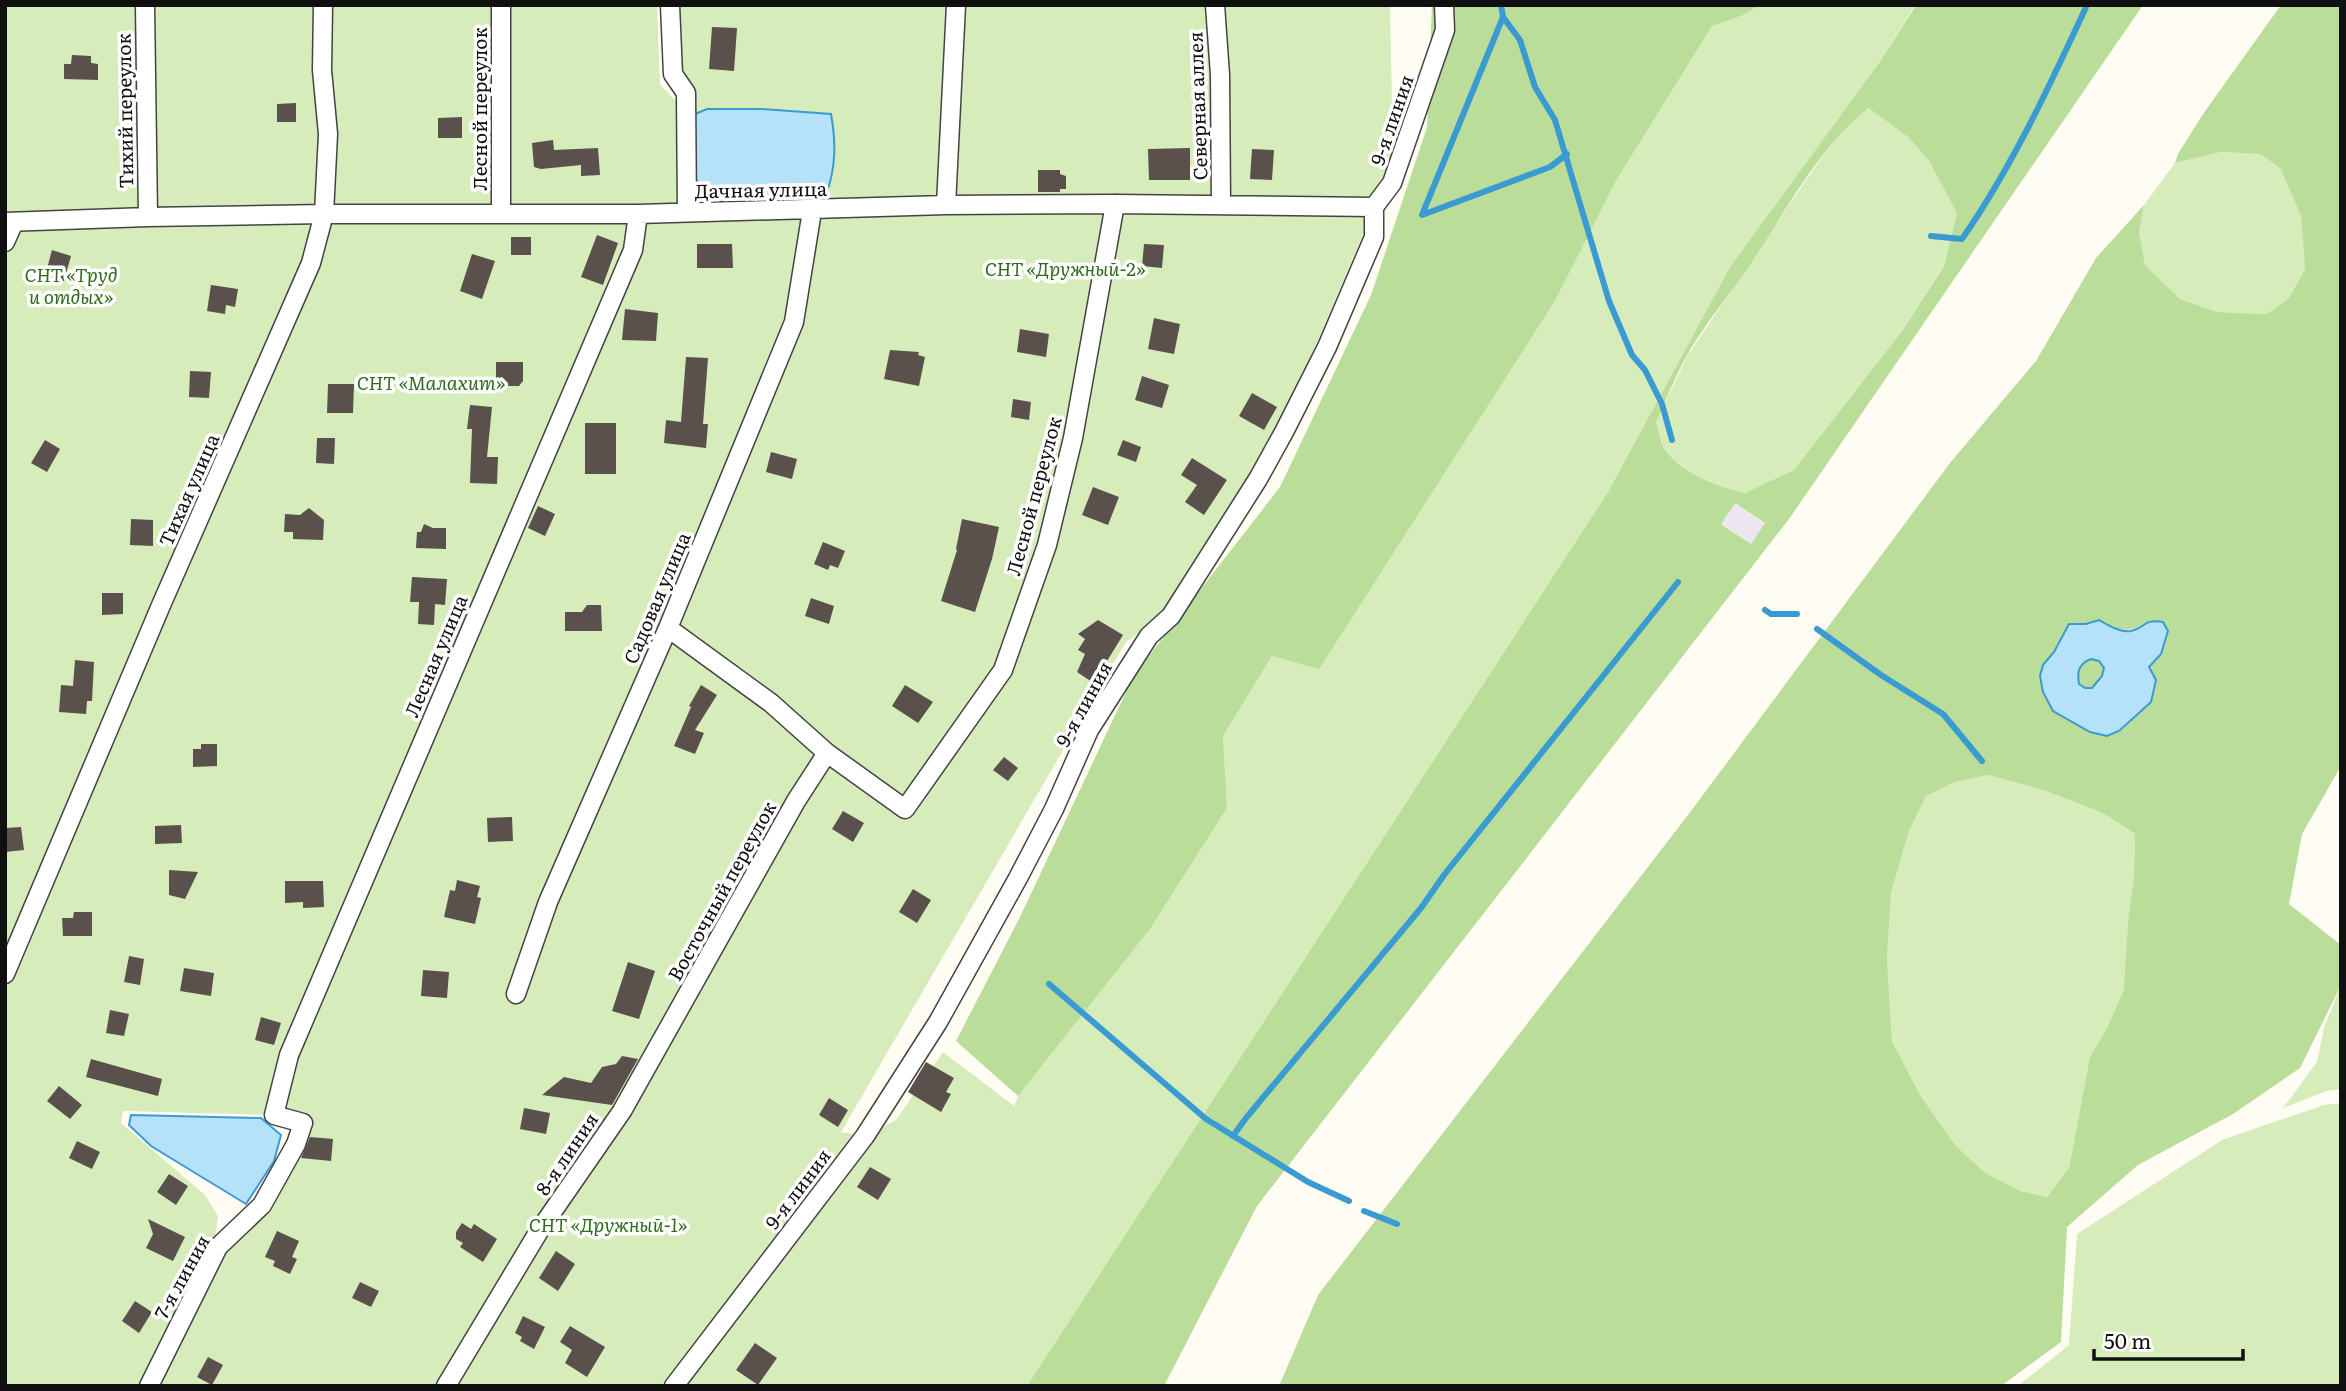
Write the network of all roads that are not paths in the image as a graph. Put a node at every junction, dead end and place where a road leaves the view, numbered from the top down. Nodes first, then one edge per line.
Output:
1 (145, 5) edge
2 (323, 5) edge
3 (501, 5) edge
4 (670, 5) edge
5 (956, 5) edge
6 (1215, 5) edge
7 (1444, 5) edge
8 (1115, 204) junction
9 (946, 205) junction
10 (1221, 205) junction
11 (1374, 207) junction
12 (812, 211) junction
13 (687, 212) junction
14 (501, 213) junction
15 (324, 214) junction
16 (638, 214) junction
17 (148, 217) junction
18 (10, 222) edge
19 (5, 242) edge
20 (668, 628) junction
21 (827, 753) junction
22 (5, 974) edge
23 (516, 994) dead end
24 (655, 1052) joint
25 (303, 1123) joint
26 (149, 1386) edge
27 (446, 1386) edge
28 (674, 1386) edge

1 - 17 street, Тихий переулок
2 - 15 street, Тихая улица
3 - 14 street, Лесной переулок
4 - 13 street
5 - 9 street
6 - 10 street, Северная аллея
7 - 11 street, 9-я линия
8 - 9 street, Дачная улица
8 - 10 street, Дачная улица
8 - 21 street, Лесной переулок
9 - 12 street, Дачная улица
10 - 11 street, Дачная улица
11 - 28 street, 9-я линия
12 - 13 street, Дачная улица
12 - 20 street, Садовая улица
13 - 16 street, Дачная улица
14 - 15 street, Дачная улица
14 - 16 street, Дачная улица
15 - 17 street, Дачная улица
15 - 22 street, Тихая улица
16 - 25 street, Лесная улица
17 - 18 street, Дачная улица
18 - 19 street
20 - 21 street
20 - 23 street, Садовая улица
21 - 24 street, Восточный переулок
24 - 27 street, 8-я линия
25 - 26 street, 7-я линия

